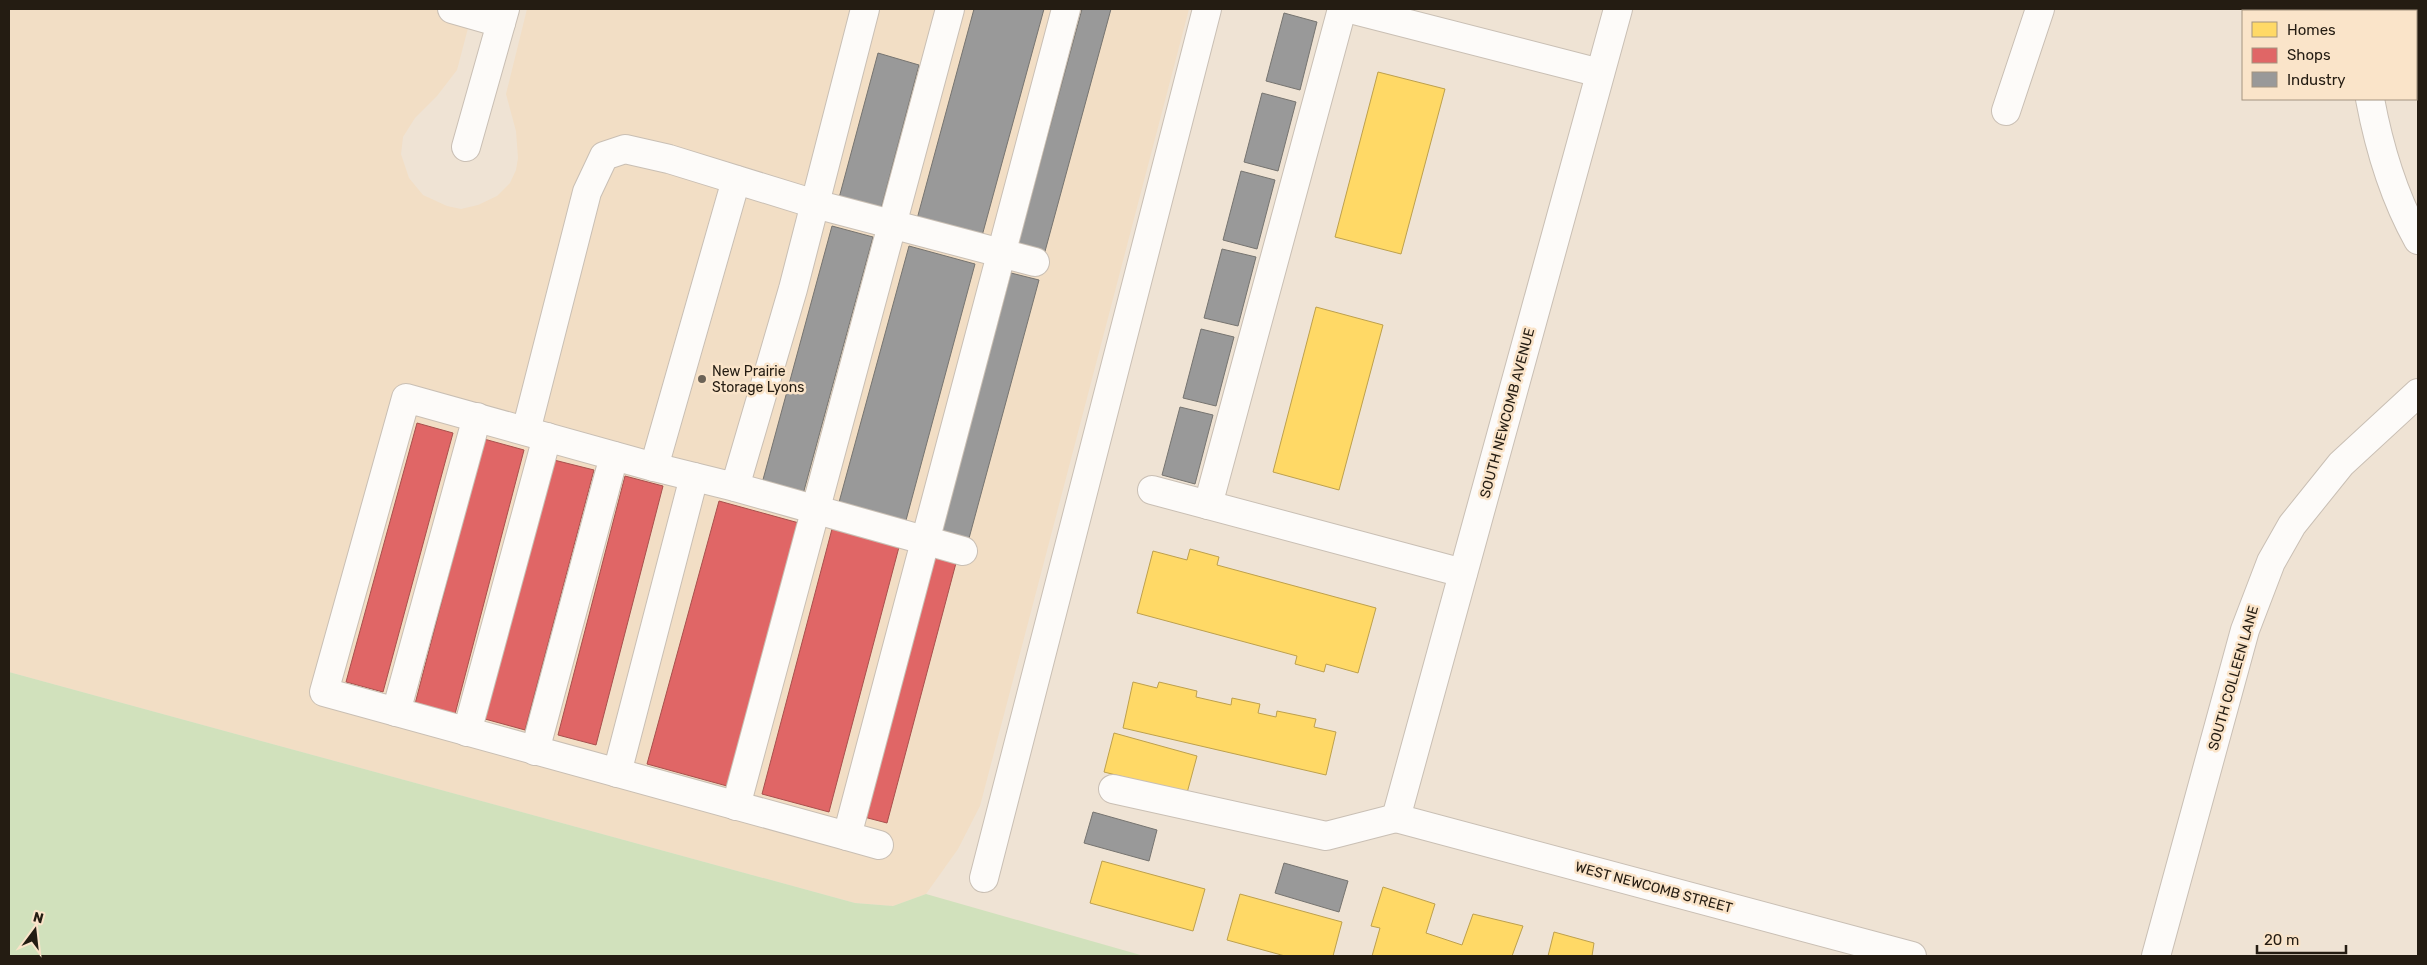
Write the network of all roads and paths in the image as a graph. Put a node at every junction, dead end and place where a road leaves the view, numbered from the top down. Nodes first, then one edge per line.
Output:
1 (452, 9) edge
2 (865, 9) edge
3 (950, 9) edge
4 (1066, 9) edge
5 (1207, 9) edge
6 (1342, 9) edge
7 (1350, 9) edge
8 (1618, 9) edge
9 (2040, 9) edge
10 (503, 16) edge
11 (1600, 73) junction
12 (2370, 100) edge
13 (2006, 111) dead end
14 (466, 147) dead end
15 (736, 180) junction
16 (815, 204) junction
17 (892, 224) junction
18 (2418, 240) edge
19 (1002, 253) junction
20 (1035, 262) dead end
21 (2418, 393) edge
22 (477, 418) junction
23 (536, 434) junction
24 (614, 456) junction
25 (654, 467) junction
26 (694, 477) junction
27 (735, 487) junction
28 (1152, 490) dead end
29 (1208, 505) junction
30 (816, 509) junction
31 (926, 540) junction
32 (963, 551) dead end
33 (1463, 573) junction
34 (396, 712) junction
35 (467, 732) junction
36 (535, 751) junction
37 (617, 774) junction
38 (1113, 789) dead end
39 (736, 806) junction
40 (1396, 818) junction
41 (847, 836) junction
42 (879, 845) dead end
43 (984, 878) dead end
44 (1912, 956) edge
45 (2156, 956) edge

1 - 10 street
2 - 16 street
3 - 17 street
4 - 19 street
5 - 43 street
6 - 29 street
7 - 11 street
8 - 11 street, SOUTH NEWCOMB AVENUE
9 - 13 street
10 - 14 street
11 - 33 street, SOUTH NEWCOMB AVENUE
12 - 18 street
15 - 16 street
15 - 23 street
15 - 25 street
16 - 17 street
16 - 27 street
17 - 19 street
17 - 30 street
19 - 20 street
19 - 31 street
21 - 45 street, SOUTH COLLEEN LANE
22 - 23 street
22 - 34 street
22 - 34 street
23 - 24 street
23 - 35 street
24 - 25 street
24 - 36 street
25 - 26 street
26 - 27 street
26 - 37 street
27 - 30 street
28 - 29 street
29 - 33 street
30 - 31 street
30 - 39 street
31 - 32 street
31 - 41 street
33 - 40 street, SOUTH NEWCOMB AVENUE
34 - 35 street
35 - 36 street
36 - 37 street
37 - 39 street
38 - 40 street
39 - 41 street
40 - 44 street, WEST NEWCOMB STREET
41 - 42 street

